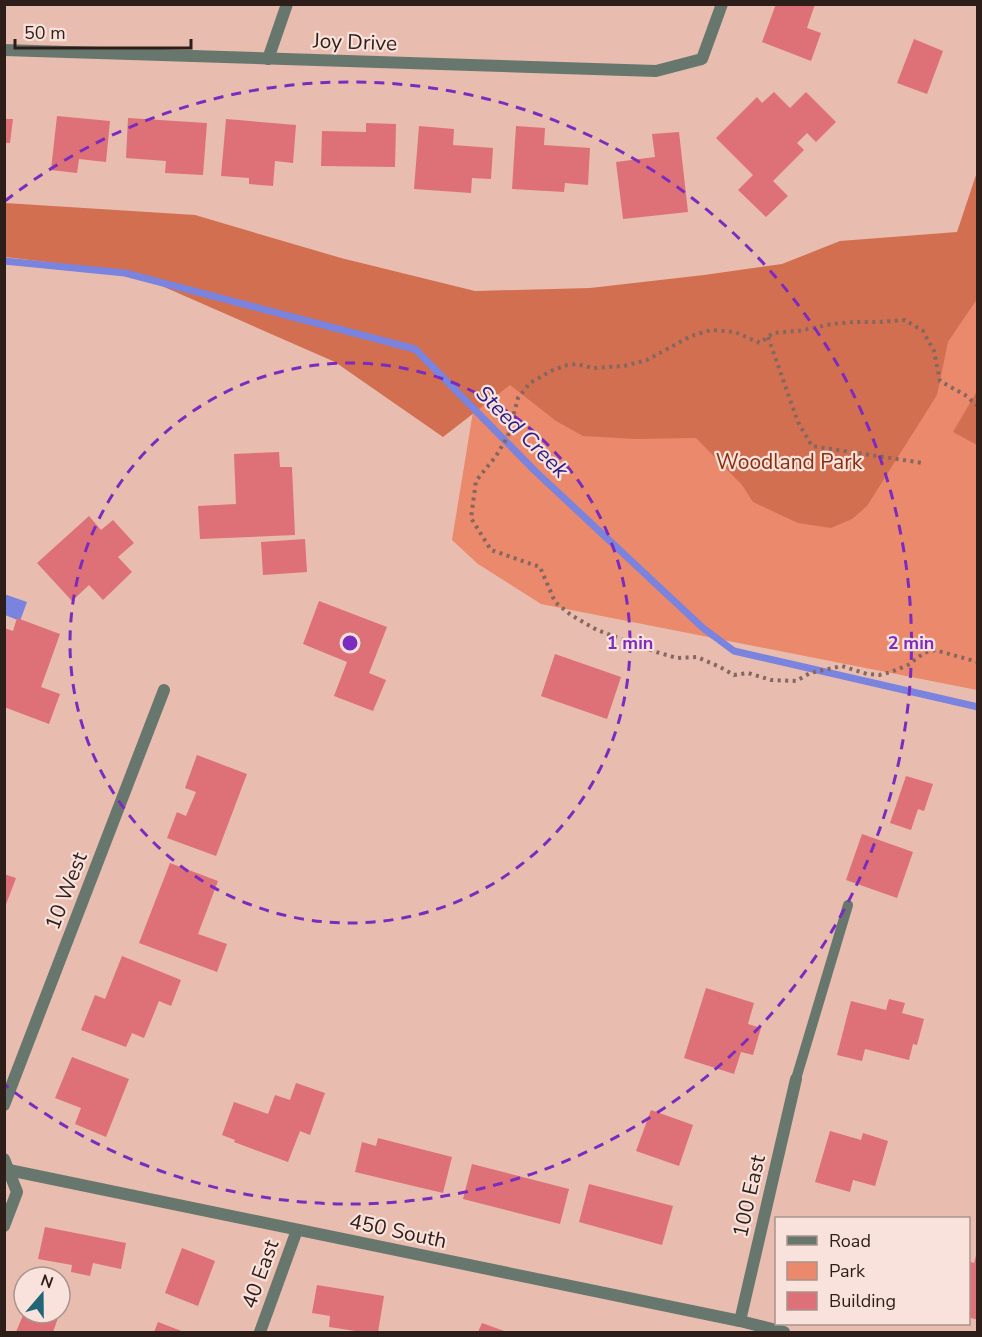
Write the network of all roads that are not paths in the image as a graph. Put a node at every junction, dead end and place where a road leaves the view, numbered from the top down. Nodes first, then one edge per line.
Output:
1 (287, 4) edge
2 (722, 4) edge
3 (4, 50) edge
4 (268, 59) junction
5 (164, 690) dead end
6 (848, 904) dead end
7 (796, 1079) joint
8 (4, 1105) edge
9 (6, 1166) edge
10 (4, 1226) edge
11 (297, 1230) junction
12 (740, 1321) junction
13 (260, 1332) edge
14 (784, 1332) edge

1 - 4 street
2 - 4 street, Joy Drive
3 - 4 street, Joy Drive
5 - 8 street, 10 West
6 - 7 lane
7 - 12 street, 100 East
9 - 10 street
9 - 11 street, 450 South
11 - 12 street, 450 South
11 - 13 street, 40 East
12 - 14 street, 450 South

